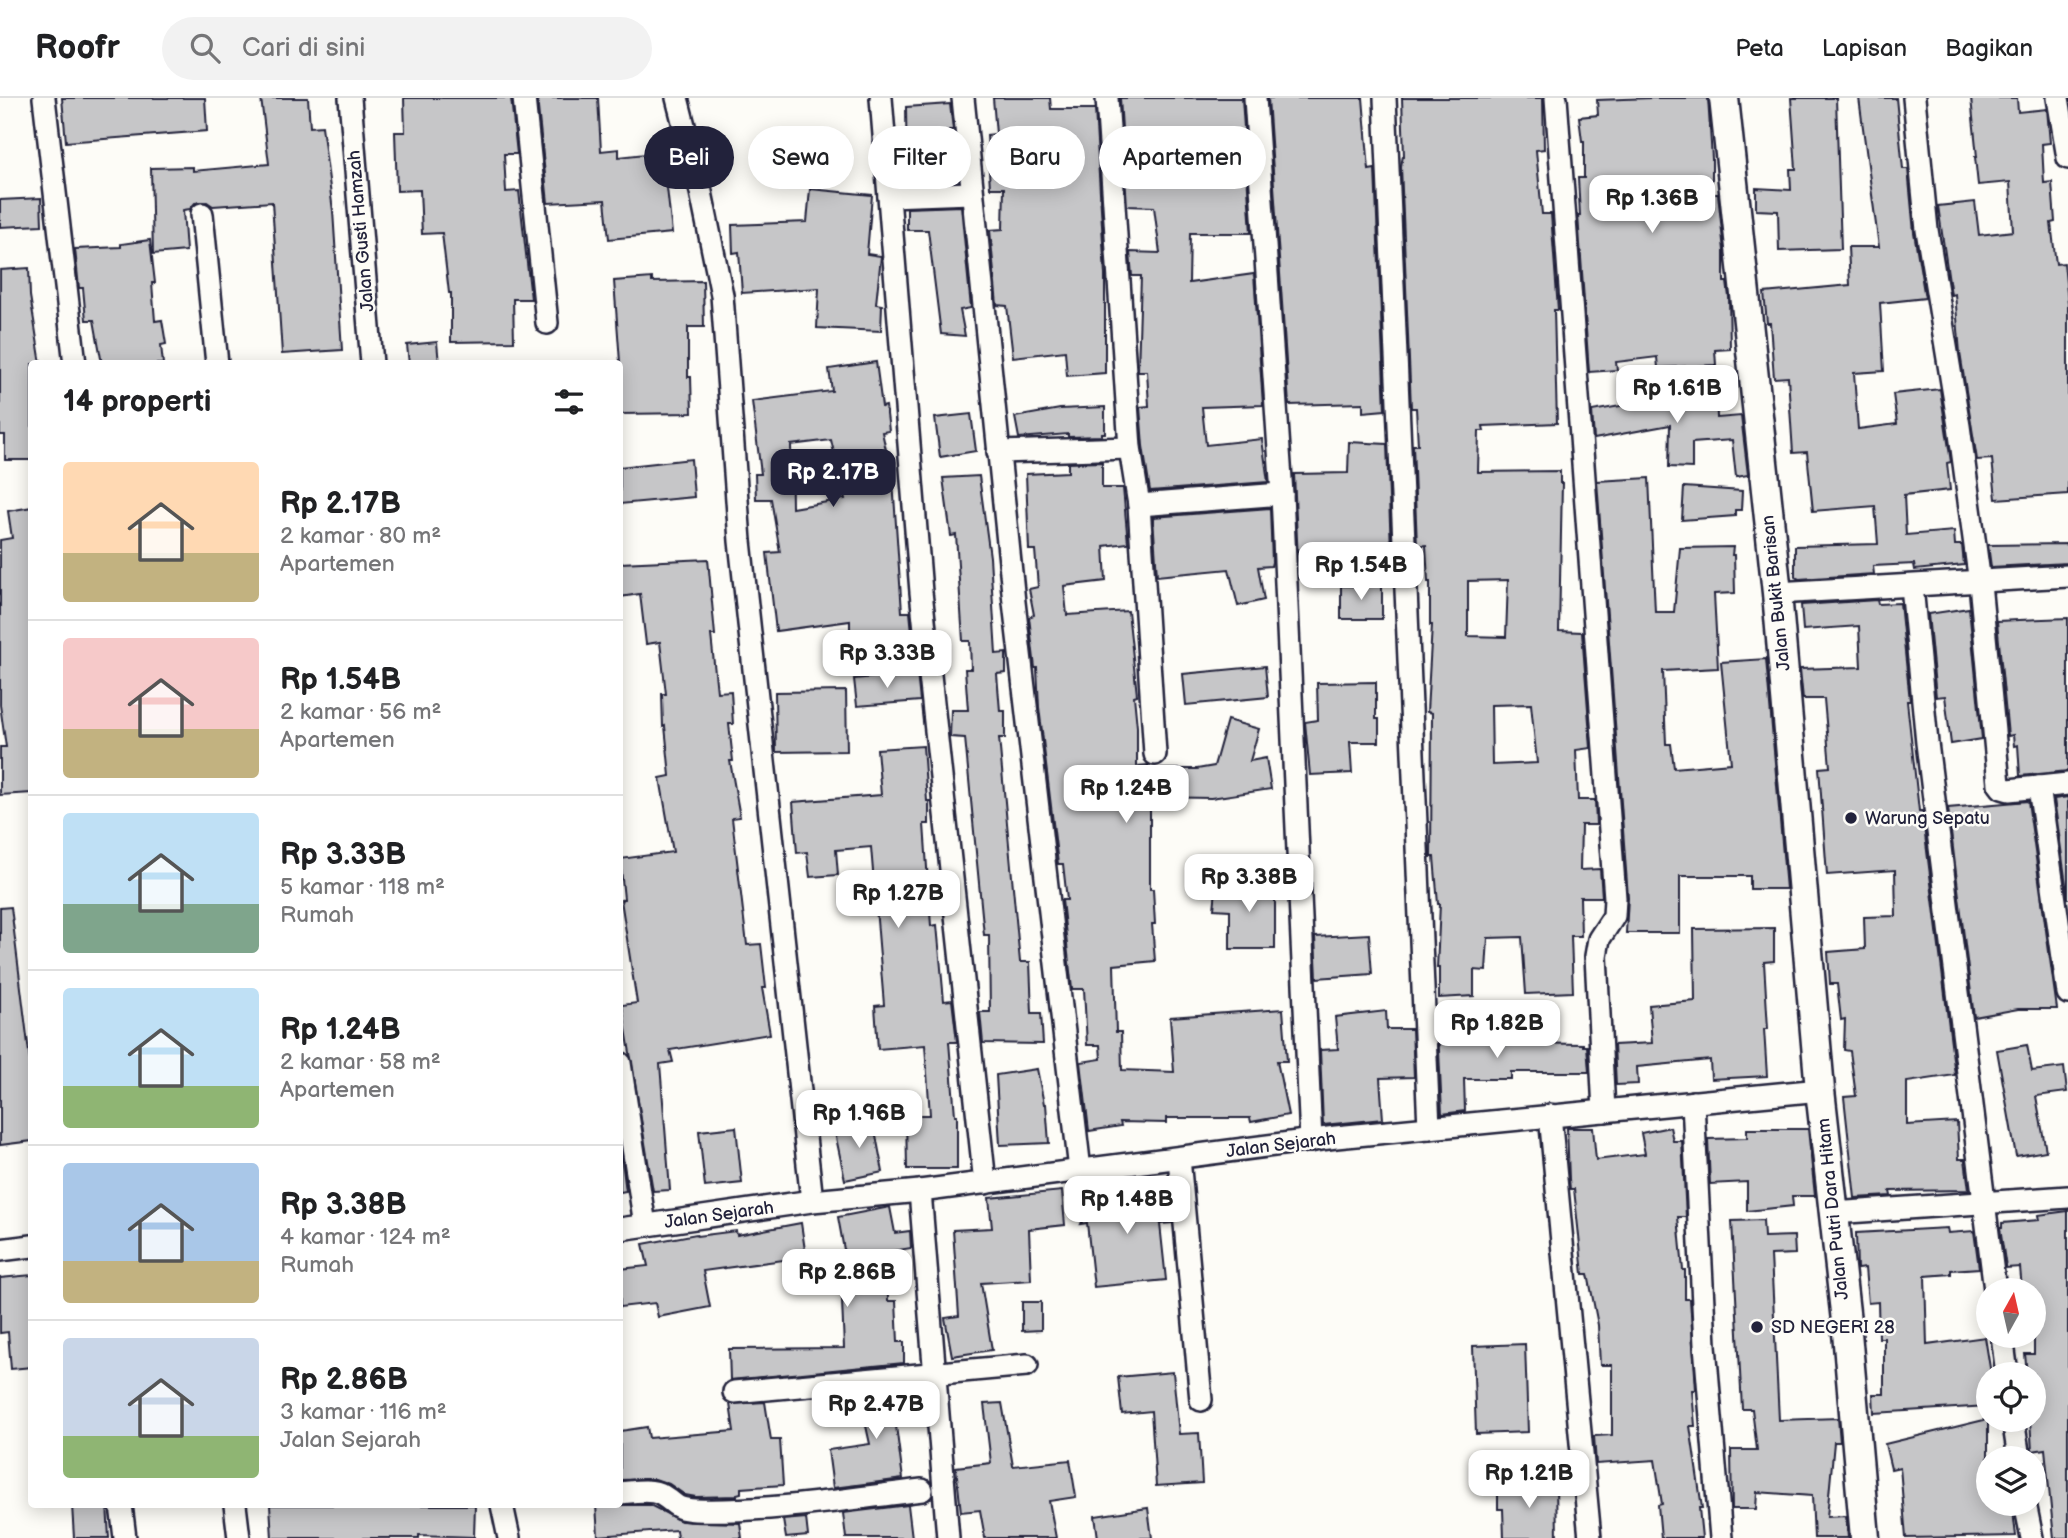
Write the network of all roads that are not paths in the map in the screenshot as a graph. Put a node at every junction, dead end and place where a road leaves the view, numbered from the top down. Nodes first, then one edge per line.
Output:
1 (44, 98) edge
2 (350, 98) edge
3 (524, 98) edge
4 (677, 98) edge
5 (881, 98) edge
6 (963, 98) edge
7 (1107, 98) edge
8 (1255, 98) edge
9 (1385, 98) edge
10 (1556, 98) edge
11 (1724, 98) edge
12 (1914, 98) edge
13 (2059, 98) edge
14 (2068, 158) edge
15 (971, 193) junction
16 (889, 196) junction
17 (202, 214) dead end
18 (547, 323) dead end
19 (75, 360) edge
20 (217, 360) edge
21 (372, 360) edge
22 (1130, 448) junction
23 (998, 452) junction
24 (1282, 494) junction
25 (1139, 505) junction
26 (2068, 576) edge
27 (1980, 583) junction
28 (1912, 586) junction
29 (1777, 593) junction
30 (1155, 754) dead end
31 (2068, 785) edge
32 (2039, 787) junction
33 (2068, 993) edge
34 (623, 1082) edge
35 (1819, 1090) junction
36 (1693, 1102) junction
37 (1604, 1111) junction
38 (1550, 1115) junction
39 (1429, 1128) junction
40 (1311, 1141) junction
41 (1178, 1158) junction
42 (1080, 1170) junction
43 (985, 1183) junction
44 (920, 1191) junction
45 (2068, 1196) edge
46 (812, 1201) junction
47 (1983, 1204) junction
48 (1833, 1213) junction
49 (645, 1225) junction
50 (623, 1229) edge
51 (28, 1246) edge
52 (0, 1250) edge
53 (1993, 1278) edge
54 (1027, 1365) dead end
55 (935, 1375) junction
56 (734, 1392) dead end
57 (1201, 1400) dead end
58 (922, 1490) dead end
59 (623, 1493) edge
60 (121, 1508) edge
61 (235, 1508) edge
62 (503, 1508) edge
63 (2028, 1516) edge
64 (125, 1538) edge
65 (239, 1538) edge
66 (509, 1538) edge
67 (948, 1538) edge
68 (1590, 1538) edge
69 (1721, 1538) edge
70 (1866, 1538) edge
71 (2032, 1538) edge

1 - 19 street
2 - 21 street, Jalan Gusti Hamzah
3 - 18 street
4 - 46 street
5 - 16 street
6 - 15 street
7 - 22 street
8 - 24 street
9 - 39 street
10 - 37 street
11 - 29 street, Jalan Bukit Barisan
12 - 27 street
13 - 14 street
15 - 16 street
15 - 23 street
16 - 43 street
17 - 20 street
22 - 23 street
22 - 25 street
23 - 42 street
24 - 25 street
24 - 40 street
25 - 30 street
26 - 27 street
27 - 28 street
27 - 32 street
28 - 29 street
28 - 47 street
29 - 35 street, Jalan Bukit Barisan
31 - 32 street
32 - 33 street
34 - 49 street
35 - 36 street, Jalan Sejarah
35 - 48 street, Jalan Putri Dara Hitam
36 - 37 street, Jalan Sejarah
36 - 69 street
37 - 38 street, Jalan Sejarah
38 - 39 street, Jalan Sejarah
38 - 68 street
39 - 40 street, Jalan Sejarah
40 - 41 street, Jalan Sejarah
41 - 42 street, Jalan Sejarah
41 - 57 street
42 - 43 street, Jalan Sejarah
43 - 44 street, Jalan Sejarah
44 - 46 street, Jalan Sejarah
44 - 55 street
45 - 47 street
46 - 49 street, Jalan Sejarah
47 - 48 street
47 - 53 street
48 - 70 street, Jalan Putri Dara Hitam
49 - 50 street, Jalan Sejarah
51 - 52 street
54 - 55 street
55 - 56 street
55 - 67 street
58 - 59 street
60 - 64 street
61 - 65 street
62 - 66 street
63 - 71 street

